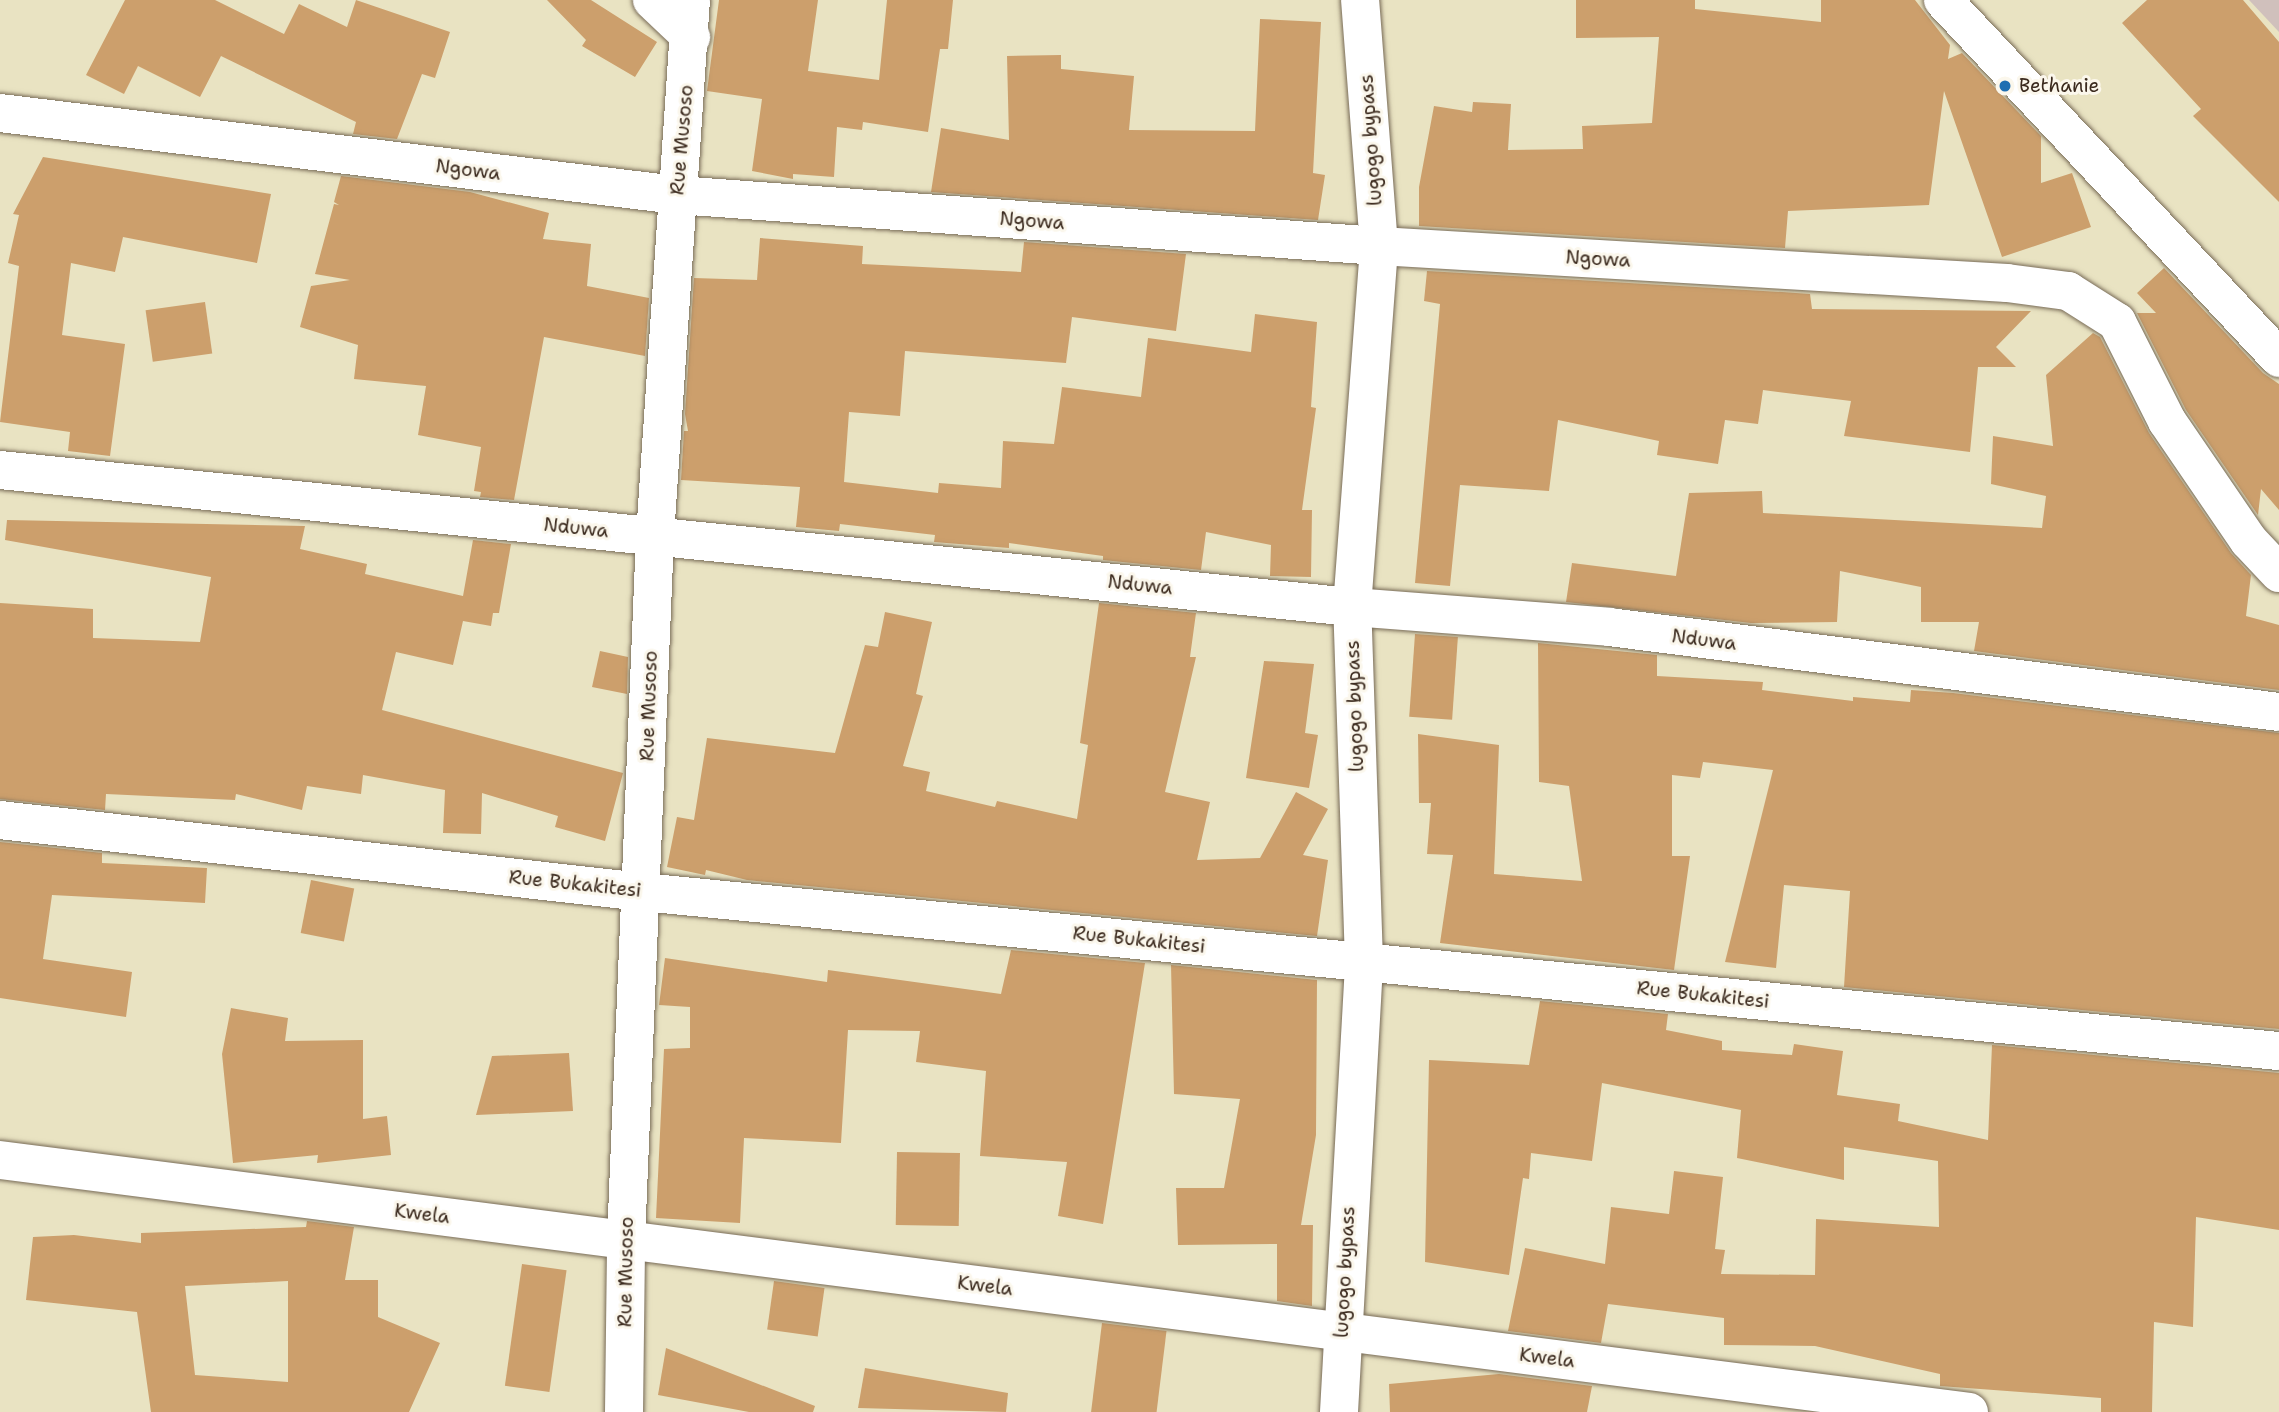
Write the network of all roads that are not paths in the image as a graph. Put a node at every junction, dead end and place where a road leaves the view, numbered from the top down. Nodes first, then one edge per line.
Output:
1 (652, 0) edge
2 (691, 0) edge
3 (1360, 0) edge
4 (1943, 0) edge
5 (691, 37) junction
6 (0, 113) edge
7 (677, 195) junction
8 (1379, 246) junction
9 (2279, 358) edge
10 (0, 470) edge
11 (655, 536) junction
12 (2279, 573) edge
13 (1352, 607) junction
14 (2279, 712) edge
15 (0, 820) edge
16 (642, 892) junction
17 (1364, 962) junction
18 (2279, 1051) edge
19 (0, 1160) edge
20 (626, 1240) junction
21 (1341, 1331) junction
22 (624, 1412) edge
23 (1339, 1412) edge
24 (1969, 1412) edge

1 - 5 street
2 - 5 street, Rue Musoso
3 - 8 street, lugogo bypass
4 - 9 street
5 - 7 street, Rue Musoso
6 - 7 street, Ngowa
7 - 8 street, Ngowa
7 - 11 street, Rue Musoso
8 - 12 street, Ngowa
8 - 13 street, lugogo bypass
10 - 11 street, Nduwa
11 - 13 street, Nduwa
11 - 16 street, Rue Musoso
13 - 14 street, Nduwa
13 - 17 street, lugogo bypass
15 - 16 street, Rue Bukakitesi
16 - 17 street, Rue Bukakitesi
16 - 20 street, Rue Musoso
17 - 18 street, Rue Bukakitesi
17 - 21 street, lugogo bypass
19 - 20 street, Kwela
20 - 21 street, Kwela
20 - 22 street, Rue Musoso
21 - 23 street, lugogo bypass
21 - 24 street, Kwela

